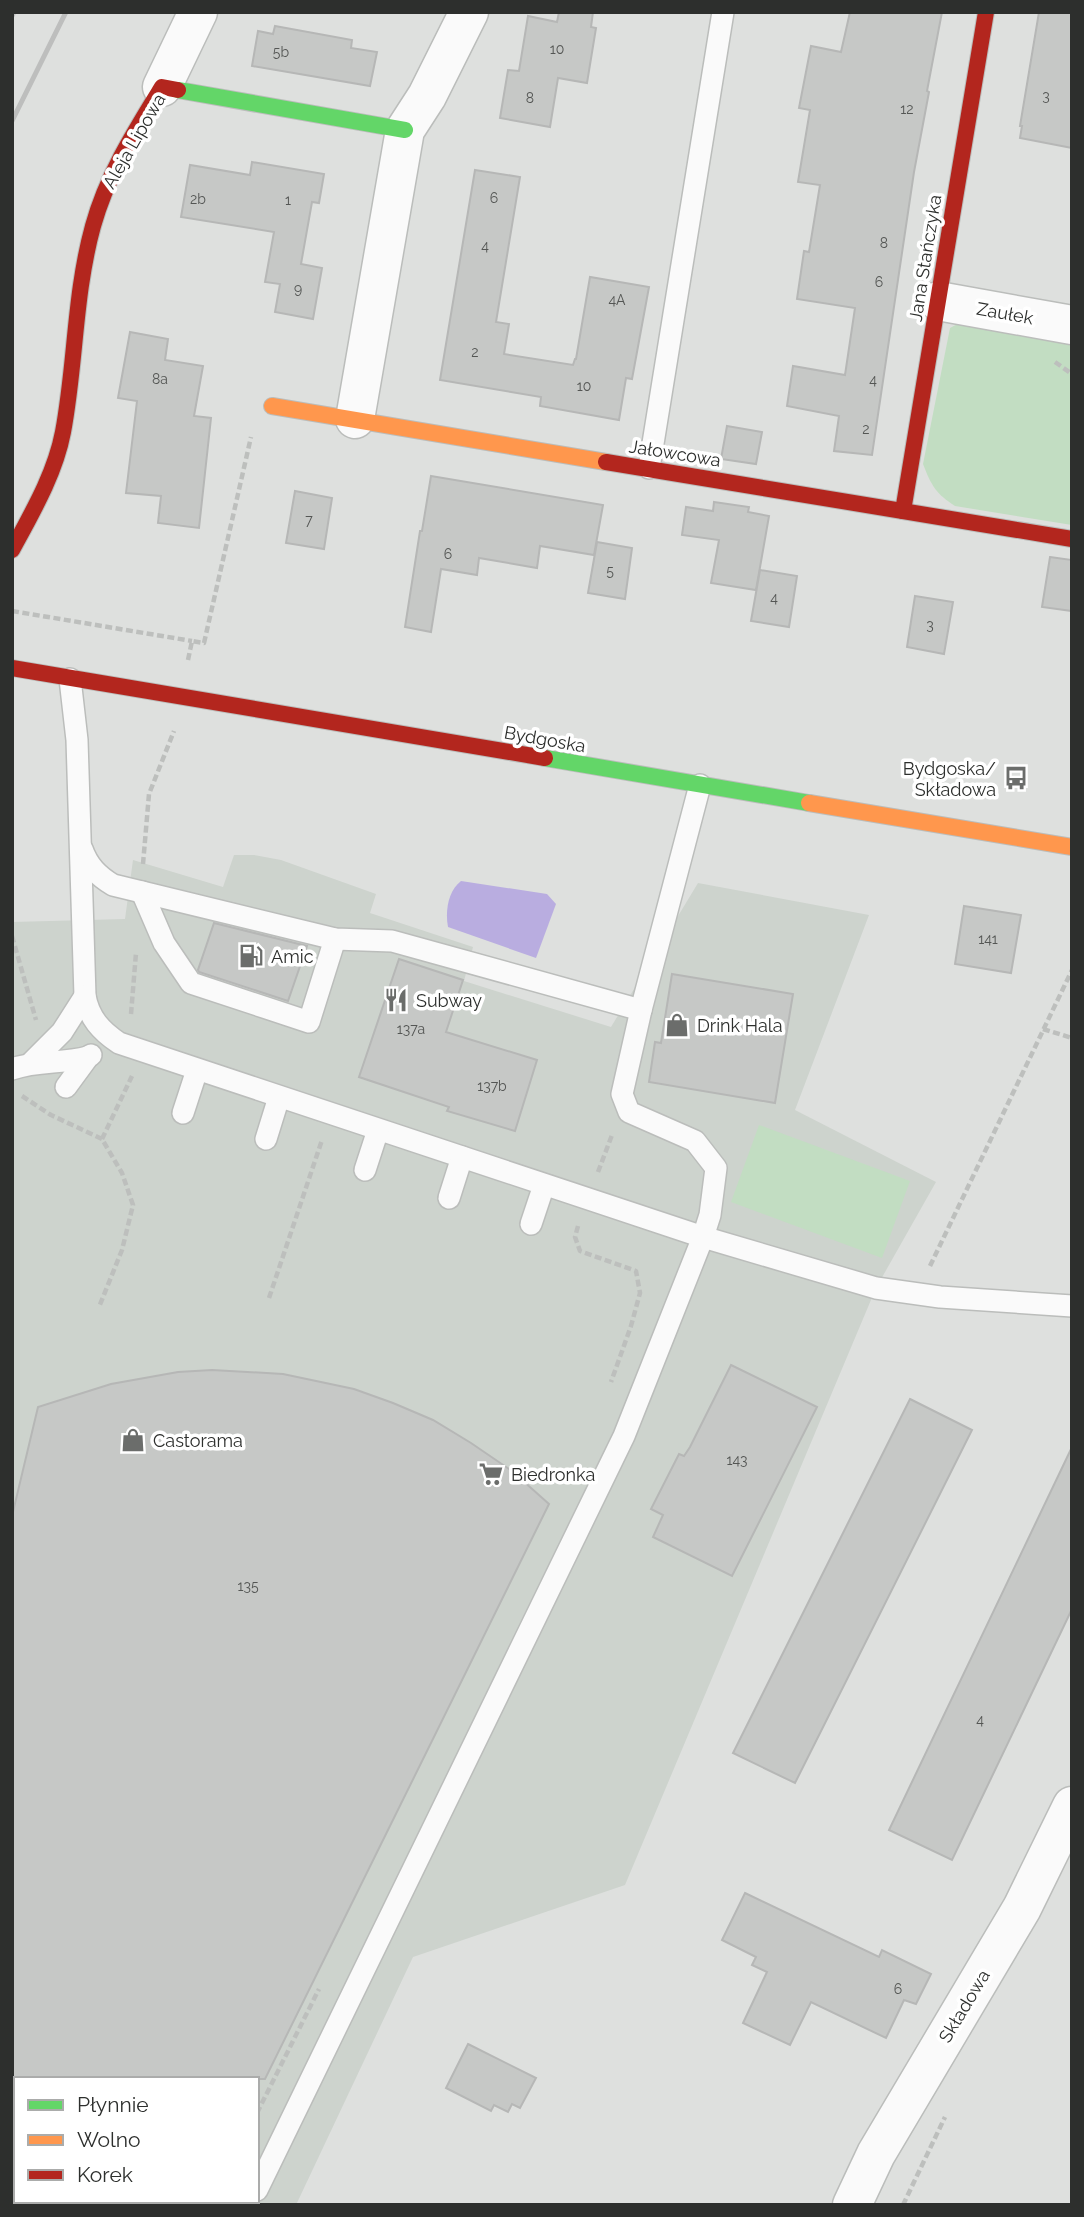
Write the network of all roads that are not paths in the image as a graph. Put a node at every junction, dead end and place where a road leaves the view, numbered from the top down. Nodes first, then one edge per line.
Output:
1 (198, 12) edge
2 (469, 12) edge
3 (723, 12) edge
4 (986, 12) edge
5 (162, 87) junction
6 (405, 130) junction
7 (938, 301) junction
8 (1072, 325) edge
9 (272, 406) road end
10 (355, 419) junction
11 (649, 468) junction
12 (903, 511) junction
13 (1072, 539) edge
14 (12, 550) edge
15 (12, 668) edge
16 (70, 679) junction
17 (701, 785) junction
18 (80, 845) junction
19 (1072, 847) edge
20 (113, 885) junction
21 (142, 892) junction
22 (82, 918) junction
23 (335, 939) junction
24 (85, 996) junction
25 (641, 1010) junction
26 (119, 1043) junction
27 (88, 1056) junction
28 (22, 1065) edge
29 (197, 1070) junction
30 (66, 1087) dead end
31 (279, 1097) junction
32 (183, 1113) dead end
33 (378, 1130) junction
34 (266, 1139) dead end
35 (462, 1157) junction
36 (365, 1170) dead end
37 (544, 1185) junction
38 (449, 1198) dead end
39 (531, 1224) dead end
40 (703, 1237) junction
41 (1072, 1306) edge
42 (1072, 1806) edge
43 (259, 2186) edge
44 (852, 2205) edge

1 - 5 street
2 - 6 street
3 - 11 lane
4 - 7 street, Jana Stańczyka
5 - 6 street, Aleja Lipowa
5 - 14 street, Aleja Lipowa
6 - 10 street
7 - 8 street, Zaułek
7 - 12 street, Jana Stańczyka
9 - 10 street, Jałowcowa
10 - 11 street, Jałowcowa
11 - 12 street, Jałowcowa
12 - 13 street, Jałowcowa
15 - 16 street, Bydgoska
16 - 17 street, Bydgoska
16 - 18 lane
17 - 19 street, Bydgoska
17 - 25 lane
18 - 20 lane
18 - 22 lane
20 - 21 lane
20 - 22 lane
21 - 23 lane
21 - 23 lane
22 - 24 lane
23 - 25 lane
24 - 26 lane
24 - 28 lane
25 - 40 lane
26 - 27 lane
26 - 29 lane
27 - 28 lane
27 - 30 lane
29 - 31 lane
29 - 32 lane
31 - 33 lane
31 - 34 lane
33 - 35 lane
33 - 36 lane
35 - 37 lane
35 - 38 lane
37 - 39 lane
37 - 40 lane
40 - 41 lane
40 - 43 lane
42 - 44 street, Składowa

